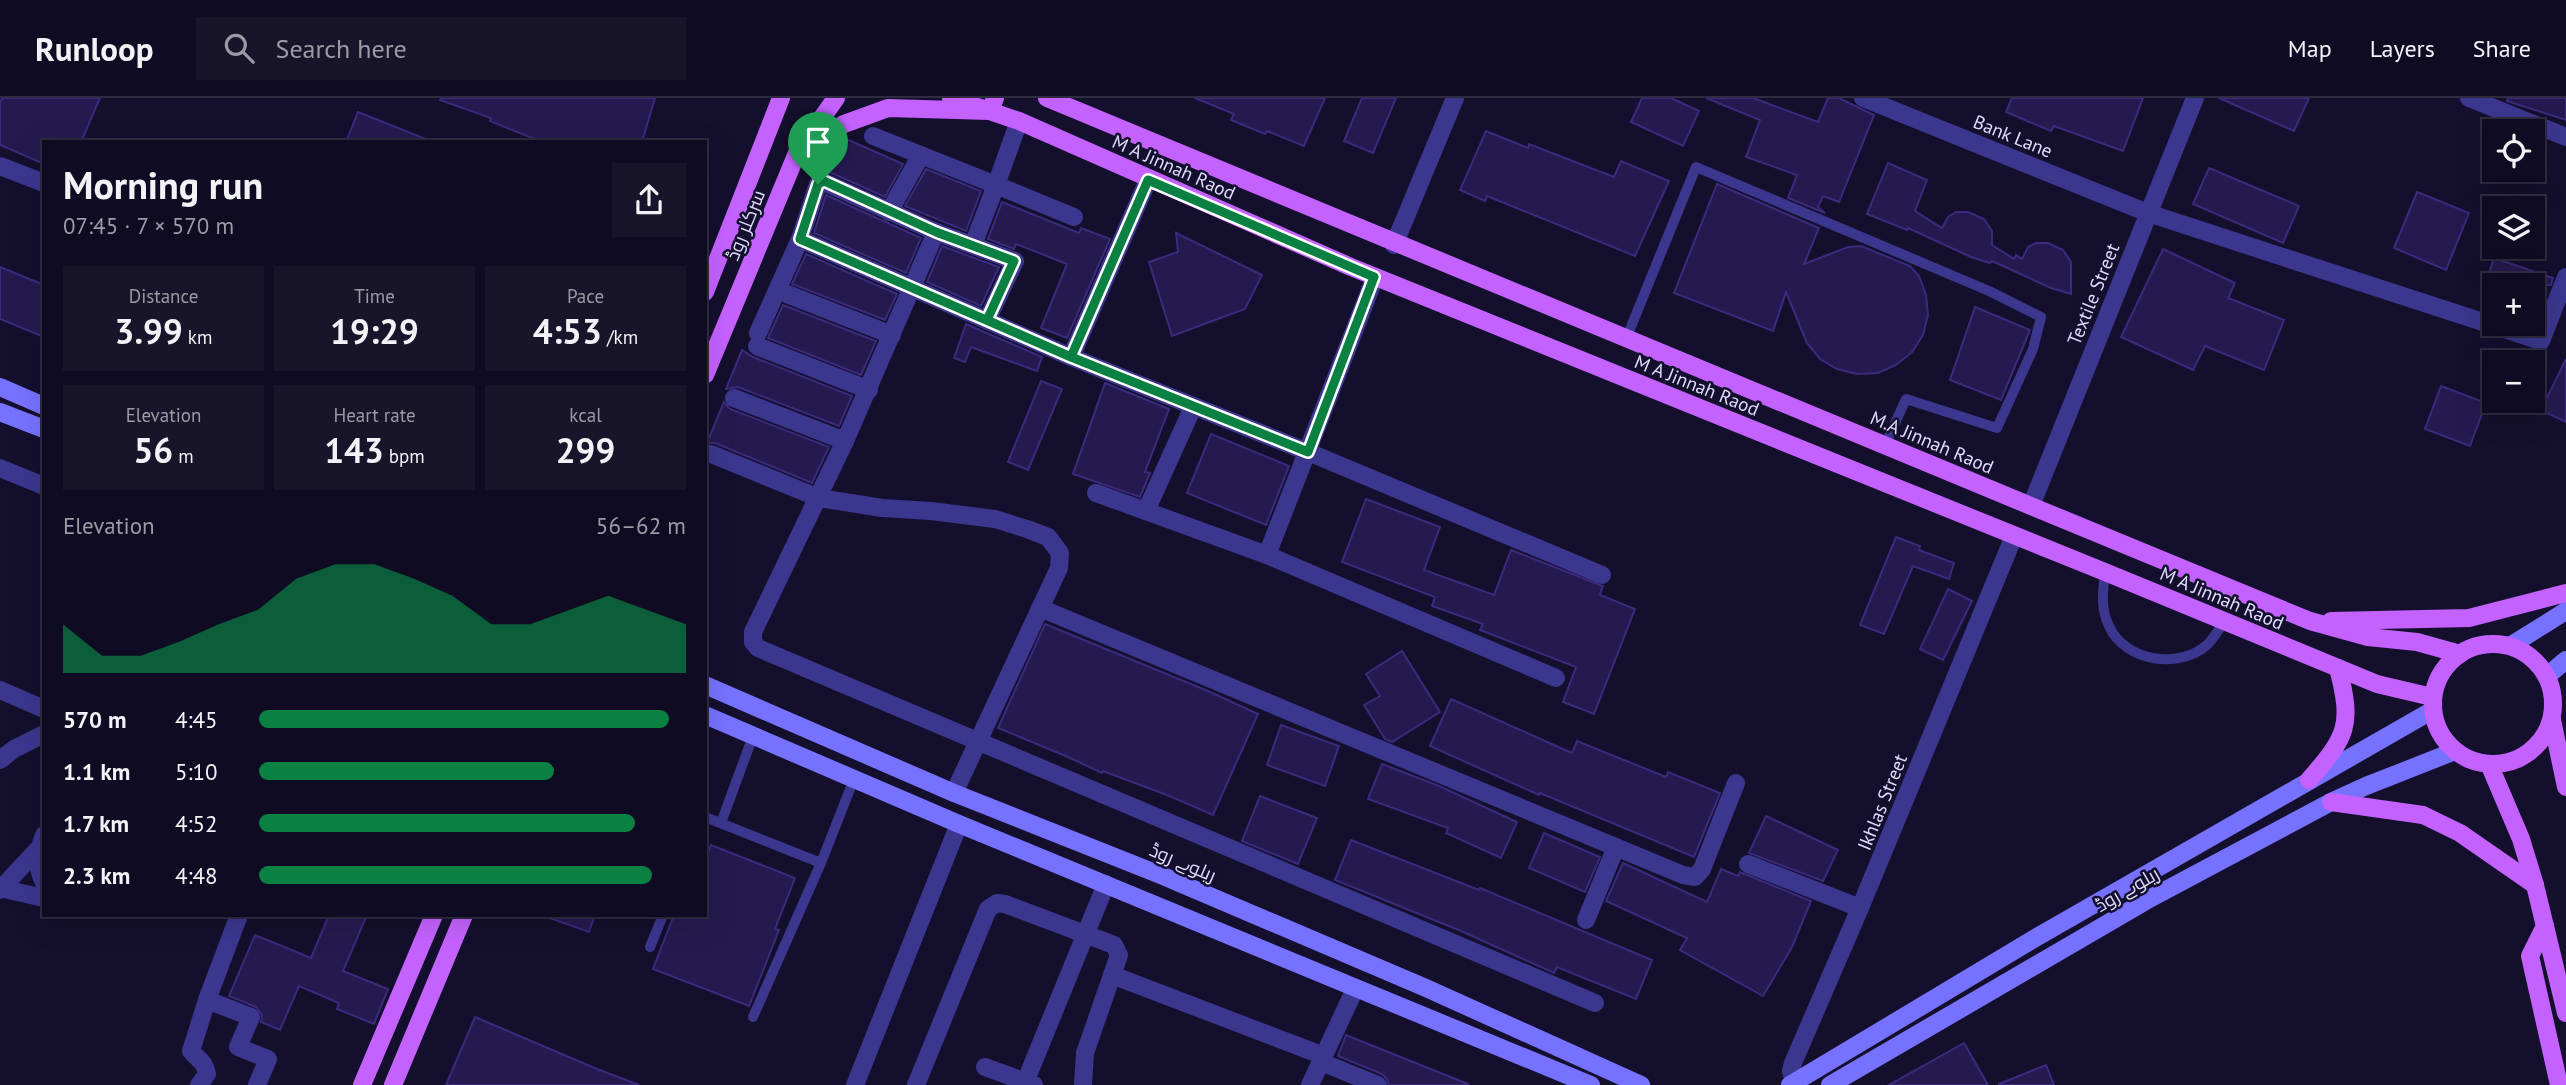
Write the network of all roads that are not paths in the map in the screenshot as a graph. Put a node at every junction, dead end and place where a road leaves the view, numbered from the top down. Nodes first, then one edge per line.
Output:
1 (836, 98) edge
2 (951, 98) edge
3 (1047, 98) edge
4 (1455, 98) edge
5 (1863, 98) edge
6 (2195, 98) edge
7 (2469, 98) edge
8 (775, 103) edge
9 (993, 105) edge
10 (1019, 121) junction
11 (873, 136) dead end
12 (2566, 136) edge
13 (797, 153) junction
14 (921, 155) junction
15 (0, 166) edge
16 (1148, 180) junction
17 (42, 182) edge
18 (996, 185) junction
19 (889, 212) junction
20 (2148, 213) junction
21 (1074, 217) dead end
22 (936, 232) junction
23 (800, 239) junction
24 (973, 245) junction
25 (1394, 245) junction
26 (1374, 277) junction
27 (2566, 277) edge
28 (707, 283) edge
29 (913, 288) junction
30 (787, 294) dead end
31 (987, 320) junction
32 (892, 335) junction
33 (1626, 339) junction
34 (1071, 357) junction
35 (707, 370) edge
36 (0, 387) edge
37 (869, 390) junction
38 (734, 398) dead end
39 (42, 405) edge
40 (1194, 407) junction
41 (0, 412) edge
42 (42, 428) edge
43 (845, 441) junction
44 (1885, 445) junction
45 (1308, 452) junction
46 (711, 454) dead end
47 (0, 468) edge
48 (42, 485) edge
49 (1096, 493) dead end
50 (819, 498) junction
51 (2031, 506) junction
52 (1146, 511) junction
53 (2014, 536) junction
54 (1267, 555) junction
55 (2105, 572) junction
56 (1602, 575) dead end
57 (2566, 593) edge
58 (1040, 608) junction
59 (2566, 611) edge
60 (2310, 621) junction
61 (2224, 622) junction
62 (2510, 646) junction
63 (2460, 654) junction
64 (2566, 660) edge
65 (2338, 668) junction
66 (2547, 676) junction
67 (1556, 678) dead end
68 (707, 686) edge
69 (0, 690) edge
70 (2432, 703) junction
71 (42, 708) edge
72 (707, 716) edge
73 (2552, 720) junction
74 (42, 735) edge
75 (753, 736) junction
76 (978, 743) junction
77 (2455, 751) junction
78 (0, 760) edge
79 (2489, 765) junction
80 (854, 779) junction
81 (2309, 780) junction
82 (1736, 783) dead end
83 (2566, 788) edge
84 (954, 793) junction
85 (2331, 802) junction
86 (707, 818) edge
87 (721, 823) junction
88 (959, 824) junction
89 (41, 842) edge
90 (1616, 847) junction
91 (821, 863) junction
92 (1748, 864) dead end
93 (42, 877) edge
94 (1106, 884) junction
95 (2535, 886) junction
96 (2, 889) edge
97 (42, 898) edge
98 (1860, 908) junction
99 (238, 917) edge
100 (433, 917) edge
101 (463, 917) edge
102 (662, 917) edge
103 (1586, 920) dead end
104 (2545, 926) junction
105 (1085, 935) junction
106 (650, 947) dead end
107 (1112, 975) junction
108 (1355, 989) junction
109 (207, 1000) junction
110 (1595, 1003) dead end
111 (2566, 1013) edge
112 (753, 1017) dead end
113 (379, 1044) junction
114 (404, 1058) junction
115 (1322, 1059) junction
116 (985, 1067) dead end
117 (1028, 1084) edge
118 (1792, 1084) edge
119 (199, 1085) edge
120 (257, 1085) edge
121 (362, 1085) edge
122 (393, 1085) edge
123 (855, 1085) edge
124 (916, 1085) edge
125 (1083, 1085) edge
126 (1310, 1085) edge
127 (1378, 1085) edge
128 (1591, 1085) edge
129 (1641, 1085) edge
130 (1830, 1085) edge
131 (2559, 1085) edge

1 - 13 main road, سرکلر روڈ
2 - 9 main road, M A Jinnah Raod
3 - 25 main road, M A Jinnah Raod
4 - 25 street
5 - 20 street, Bank Lane
6 - 20 street, Textile Street
7 - 12 street
8 - 28 main road, سرکلر روڈ
9 - 10 main road, M A Jinnah Raod
9 - 13 main road
10 - 16 main road, M A Jinnah Raod
10 - 18 street
11 - 14 street
13 - 35 main road, سرکلر روڈ
14 - 18 street
14 - 19 street
15 - 17 street
16 - 26 main road, M A Jinnah Raod
16 - 34 street
18 - 21 street
18 - 24 street
19 - 22 street
19 - 23 street
20 - 27 street, Bank Lane
20 - 51 street, Textile Street
22 - 24 street
22 - 29 street
23 - 29 street
23 - 37 street
24 - 31 street
25 - 33 main road, M.A Jinnah Raod
26 - 45 street
26 - 53 main road, M A Jinnah Raod
29 - 31 street
29 - 32 street
30 - 32 street
31 - 34 street
32 - 37 street
33 - 44 main road, M.A Jinnah Raod
33 - 44 lane
34 - 40 street
36 - 39 main road
37 - 43 street
38 - 43 street
40 - 45 street
40 - 52 street
41 - 42 main road
43 - 50 street
44 - 51 main road, M.A Jinnah Raod
45 - 54 street
45 - 56 street
46 - 50 street
47 - 48 street
49 - 52 street
50 - 58 street
50 - 76 street
51 - 60 main road, M.A Jinnah Raod
52 - 54 street
53 - 55 main road, M A Jinnah Raod
53 - 98 street, Ikhlas Street
54 - 67 street
55 - 61 main road, M A Jinnah Raod
55 - 61 lane
57 - 60 main road
58 - 76 street
58 - 90 street
59 - 62 main road
60 - 63 main road, M.A Jinnah Raod
61 - 65 main road, M A Jinnah Raod
62 - 63 main road
62 - 66 main road
63 - 70 main road
64 - 66 main road
65 - 70 main road, M A Jinnah Raod
65 - 81 main road
66 - 73 main road
68 - 84 main road, ریلوے روڈ
69 - 71 street
70 - 77 main road
70 - 81 main road, ریلوے روڈ
72 - 75 main road
73 - 79 main road
73 - 83 main road
74 - 78 street
75 - 80 main road
75 - 87 lane
76 - 84 street
76 - 110 street
77 - 79 main road
77 - 85 main road, ریلوے روڈ
79 - 95 main road
80 - 88 main road
80 - 91 lane
81 - 118 main road, ریلوے روڈ
82 - 90 street
84 - 129 main road, ریلوے روڈ
85 - 95 main road
85 - 130 main road, ریلوے روڈ
86 - 87 lane
87 - 91 lane
88 - 94 main road
88 - 123 street
89 - 93 street
89 - 96 street
90 - 103 street
91 - 112 lane
92 - 98 street
94 - 105 street
94 - 108 main road
95 - 104 main road
96 - 97 street
98 - 118 street, Ikhlas Street
99 - 109 street
100 - 113 main road
101 - 114 main road
102 - 106 lane
104 - 111 main road
104 - 131 main road
105 - 107 street
105 - 117 street
105 - 124 street
107 - 115 street
107 - 125 street
108 - 115 street
108 - 128 main road
109 - 119 street
109 - 120 street
113 - 114 main road
113 - 121 main road
114 - 122 main road
115 - 126 street
115 - 127 street
116 - 117 street

